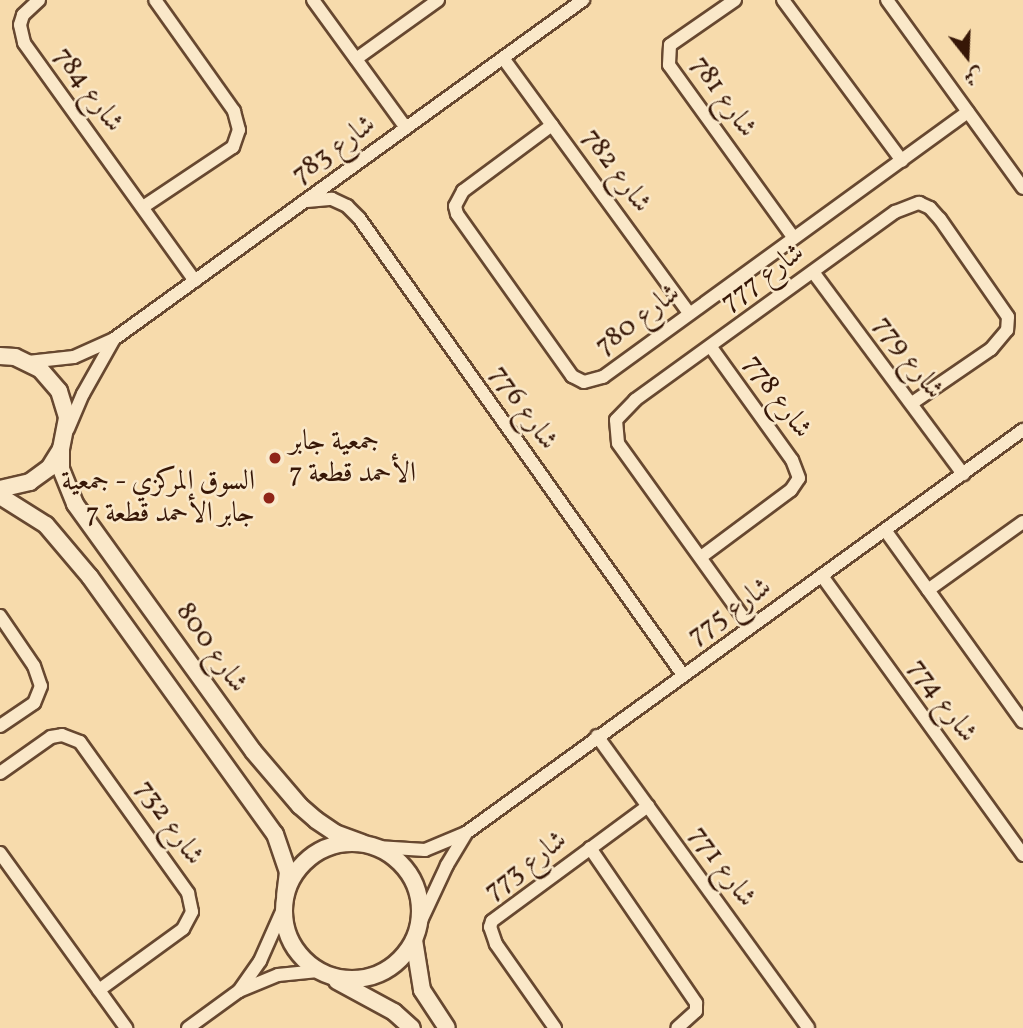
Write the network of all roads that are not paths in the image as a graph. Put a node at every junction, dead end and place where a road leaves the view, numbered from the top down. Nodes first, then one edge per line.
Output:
1 (39, 0) edge
2 (155, 0) edge
3 (313, 0) edge
4 (438, 0) edge
5 (583, 0) edge
6 (735, 0) edge
7 (783, 0) edge
8 (887, 0) edge
9 (503, 58) junction
10 (356, 59) junction
11 (968, 112) junction
12 (552, 125) junction
13 (406, 128) junction
14 (902, 160) junction
15 (1023, 188) edge
16 (304, 201) junction
17 (144, 207) junction
18 (794, 238) junction
19 (813, 272) junction
20 (195, 281) junction
21 (689, 313) junction
22 (114, 339) junction
23 (710, 346) junction
24 (11, 356) edge
25 (912, 403) junction
26 (1023, 430) edge
27 (64, 441) junction
28 (962, 474) junction
29 (0, 489) edge
30 (0, 496) edge
31 (1023, 522) edge
32 (885, 530) junction
33 (701, 557) junction
34 (822, 576) junction
35 (928, 590) junction
36 (0, 616) edge
37 (750, 627) junction
38 (683, 675) junction
39 (1023, 722) edge
40 (0, 726) edge
41 (597, 736) junction
42 (0, 773) edge
43 (648, 806) junction
44 (466, 833) junction
45 (369, 845) junction
46 (590, 848) junction
47 (0, 854) edge
48 (1023, 855) edge
49 (284, 902) junction
50 (417, 932) junction
51 (322, 973) junction
52 (99, 989) junction
53 (239, 991) junction
54 (126, 1028) edge
55 (188, 1028) edge
56 (412, 1028) edge
57 (447, 1028) edge
58 (555, 1028) edge
59 (677, 1028) edge
60 (808, 1028) edge

1 - 17 street, شارع 784
2 - 17 street
3 - 10 street
4 - 10 street
5 - 9 street, شارع 783
6 - 18 street, شارع 781
7 - 14 street
8 - 11 street
9 - 12 street, شارع 782
9 - 13 street, شارع 783
10 - 13 street
11 - 14 street, شارع 780
11 - 15 street
12 - 21 street, شارع 782
12 - 21 street, شارع 780
13 - 16 street, شارع 783
14 - 18 street, شارع 780
16 - 20 street, شارع 783
16 - 38 street, شارع 776
17 - 20 street, شارع 784
18 - 21 street, شارع 780
19 - 23 street, شارع 777
19 - 25 street, شارع 779
19 - 25 street, شارع 777
20 - 22 street, شارع 783
22 - 24 street, شارع 783
22 - 27 street, شارع 783
23 - 33 street, شارع 777
23 - 33 street, شارع 778
24 - 27 street, شارع 800
25 - 28 street, شارع 779
26 - 28 street, شارع 775
27 - 29 street
27 - 45 street, شارع 800
28 - 32 street, شارع 775
30 - 49 street, شارع 800
31 - 35 street
32 - 34 street, شارع 775
32 - 35 street
33 - 37 street, شارع 777
34 - 37 street, شارع 775
34 - 48 street, شارع 774
35 - 39 street
36 - 40 street
37 - 38 street, شارع 775
38 - 41 street, شارع 775
41 - 43 street, شارع 771
41 - 44 street, شارع 775
42 - 52 street, شارع 732
43 - 46 street, شارع 773
43 - 60 street, شارع 771
44 - 45 street, شارع 775
44 - 50 street, شارع 775
45 - 49 street
45 - 50 street
46 - 58 street, شارع 773
46 - 59 street, شارع 773
47 - 52 street
49 - 51 street
49 - 53 street
50 - 51 street
50 - 57 street
51 - 53 street
51 - 56 street
52 - 54 street
53 - 55 street

